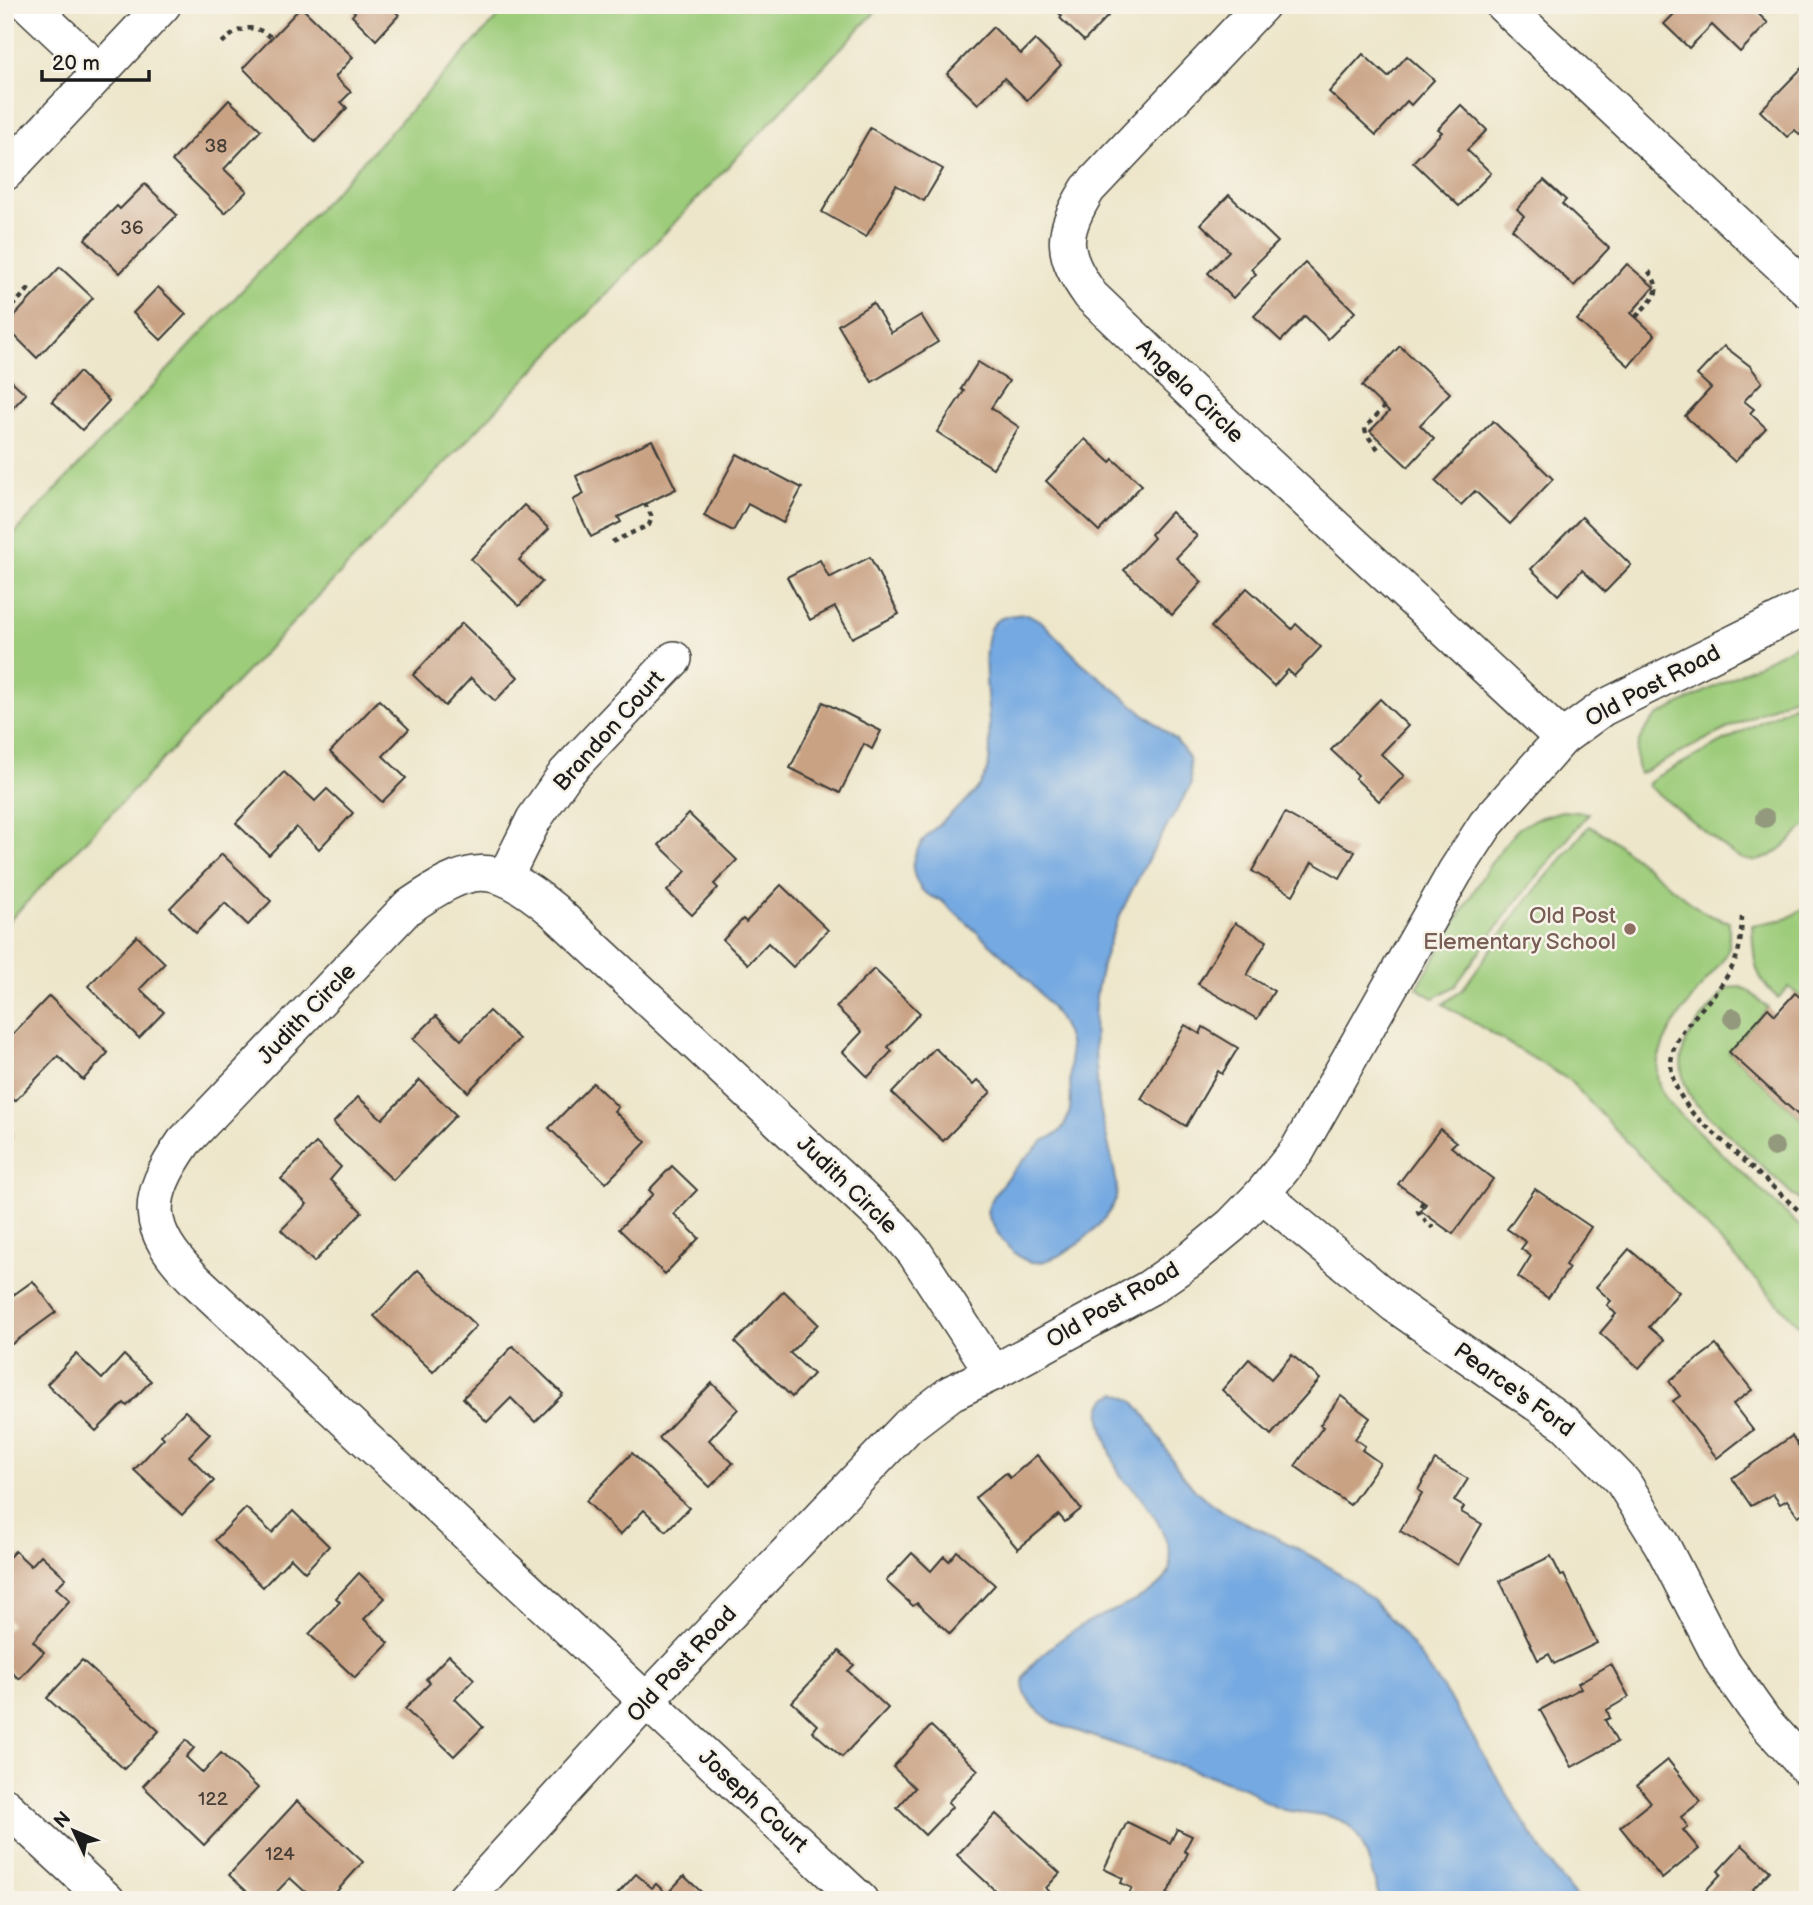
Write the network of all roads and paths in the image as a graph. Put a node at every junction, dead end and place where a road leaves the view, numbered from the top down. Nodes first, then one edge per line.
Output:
1 (29, 5) edge
2 (163, 5) edge
3 (1262, 5) edge
4 (1503, 5) edge
5 (272, 38) dead end
6 (222, 43) dead end
7 (99, 71) junction
8 (5, 173) edge
9 (1647, 269) dead end
10 (1808, 290) edge
11 (34, 296) dead end
12 (5, 314) edge
13 (1636, 317) dead end
14 (1384, 407) dead end
15 (1378, 449) dead end
16 (645, 504) dead end
17 (612, 542) dead end
18 (1808, 606) edge
19 (674, 659) dead end
20 (1562, 738) junction
21 (505, 877) junction
22 (1742, 918) dead end
23 (1262, 1195) junction
24 (1423, 1202) dead end
25 (1808, 1219) edge
26 (1433, 1228) dead end
27 (992, 1373) junction
28 (645, 1702) junction
29 (1808, 1769) edge
30 (5, 1806) edge
31 (107, 1900) edge
32 (464, 1900) edge
33 (860, 1900) edge

1 - 7 street
2 - 7 street
3 - 20 street, Angela Circle
4 - 10 street
5 - 6 path
7 - 8 street
9 - 13 path
11 - 12 path
14 - 15 path
16 - 17 path
18 - 20 street, Old Post Road
19 - 21 street, Brandon Court
20 - 23 street, Old Post Road
21 - 27 street, Judith Circle
21 - 28 street, Judith Circle
22 - 25 path
23 - 27 street, Old Post Road
23 - 29 street, Pearce's Ford
24 - 26 path
27 - 28 street, Old Post Road
28 - 32 street, Old Post Road
28 - 33 street, Joseph Court
30 - 31 street

